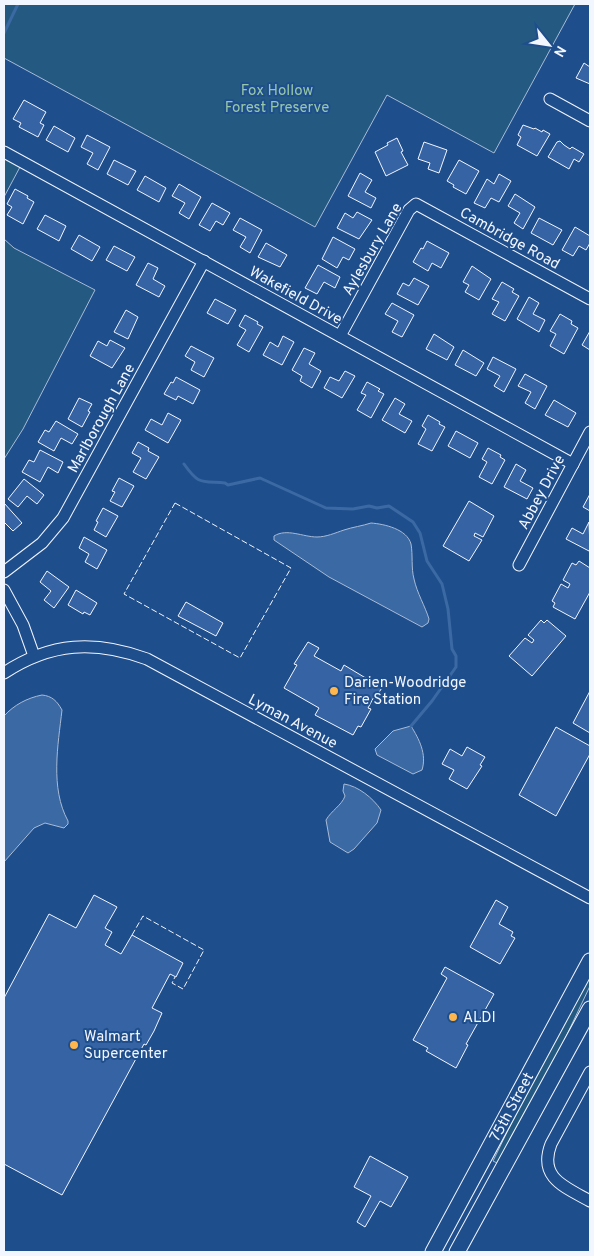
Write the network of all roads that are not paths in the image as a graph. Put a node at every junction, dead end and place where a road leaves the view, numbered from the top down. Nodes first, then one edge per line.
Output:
1 (550, 99) dead end
2 (590, 121) edge
3 (4, 152) edge
4 (416, 204) joint
5 (204, 261) junction
6 (590, 299) edge
7 (340, 336) junction
8 (590, 432) edge
9 (573, 464) junction
10 (519, 565) dead end
11 (4, 572) edge
12 (4, 590) edge
13 (34, 656) junction
14 (4, 672) edge
15 (590, 898) edge
16 (590, 962) edge
17 (590, 1009) edge
18 (590, 1072) edge
19 (590, 1201) edge
20 (433, 1252) edge
21 (457, 1252) edge

1 - 2 street
3 - 5 street, Wakefield Drive
4 - 6 street, Cambridge Road
4 - 7 street, Aylesbury Lane
5 - 7 street, Wakefield Drive
5 - 11 street, Marlborough Lane
7 - 9 street, Wakefield Drive
8 - 9 street, Abbey Drive
9 - 10 street, Abbey Drive
12 - 13 street
13 - 14 street, Lyman Avenue
13 - 15 street, Lyman Avenue
16 - 20 main road, 75th Street
17 - 21 main road, 75th Street
18 - 19 street

